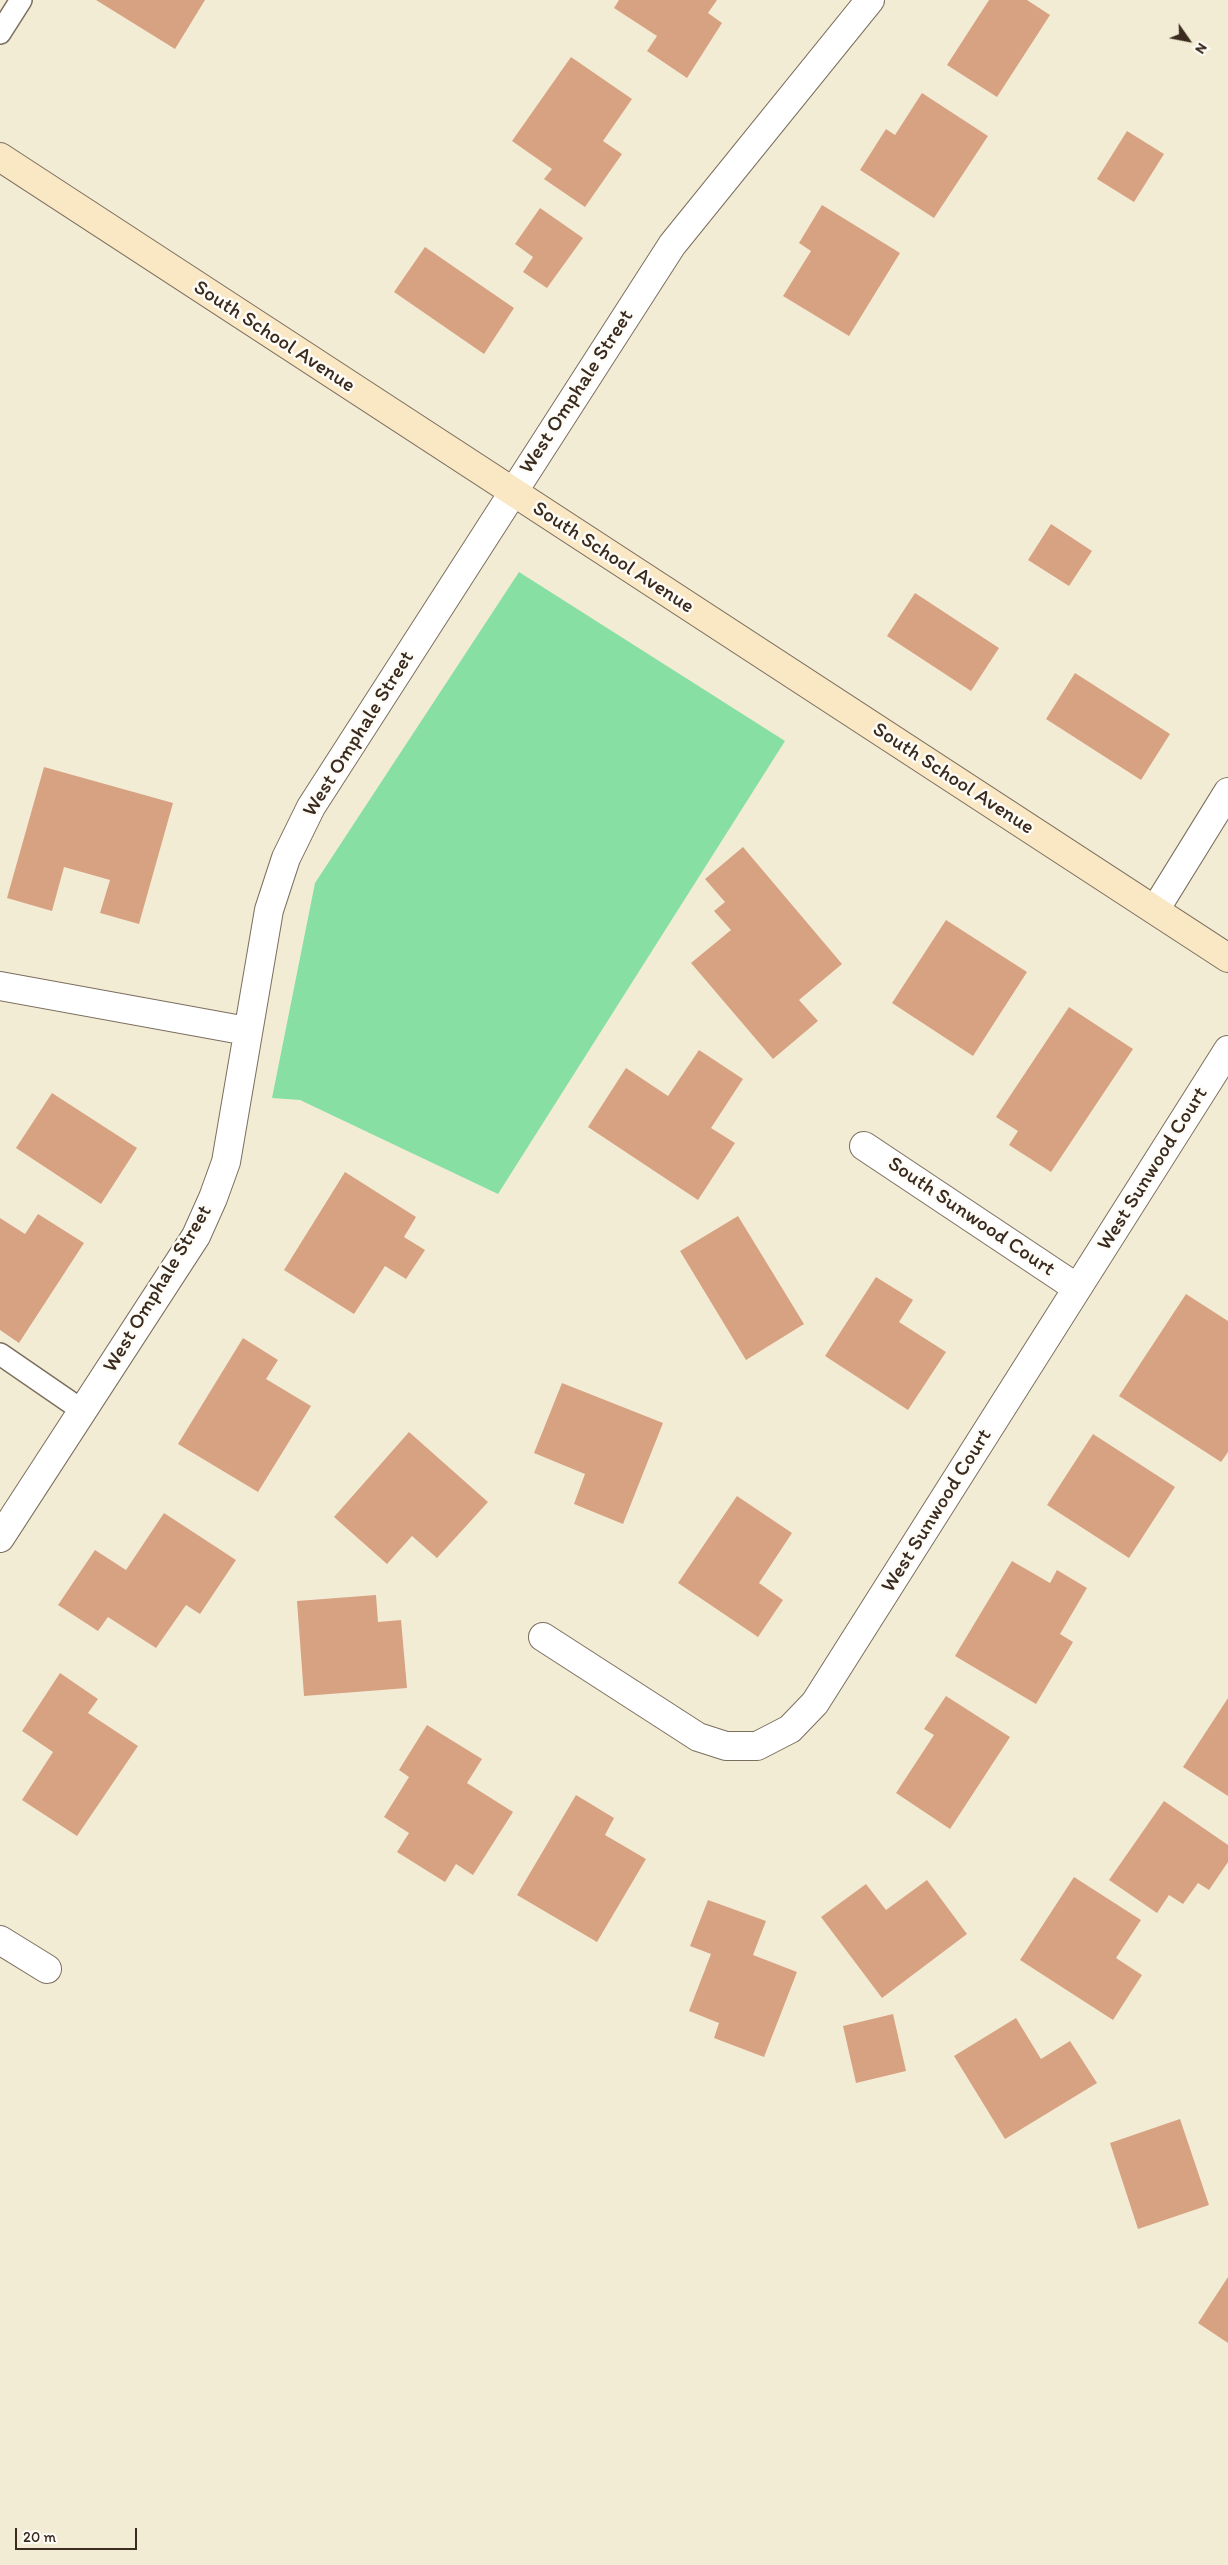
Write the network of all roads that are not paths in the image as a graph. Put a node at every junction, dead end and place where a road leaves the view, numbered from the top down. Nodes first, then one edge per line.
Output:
1 (21, 0) edge
2 (870, 0) edge
3 (0, 33) edge
4 (0, 157) edge
5 (512, 493) junction
6 (1228, 792) edge
7 (1155, 910) junction
8 (1228, 958) edge
9 (0, 986) edge
10 (247, 1031) junction
11 (1228, 1050) edge
12 (864, 1146) dead end
13 (1077, 1288) junction
14 (0, 1354) edge
15 (83, 1411) junction
16 (0, 1538) edge
17 (543, 1637) dead end
18 (0, 1940) edge
19 (47, 1969) dead end

1 - 3 lane
2 - 5 street, West Omphale Street
4 - 5 street, South School Avenue
5 - 7 street, South School Avenue
5 - 10 street, West Omphale Street
6 - 7 street
7 - 8 street, South School Avenue
9 - 10 street
10 - 15 street, West Omphale Street
11 - 13 street, West Sunwood Court
12 - 13 street, South Sunwood Court
13 - 17 street, West Sunwood Court
14 - 15 lane
15 - 16 street, West Omphale Street
18 - 19 street

